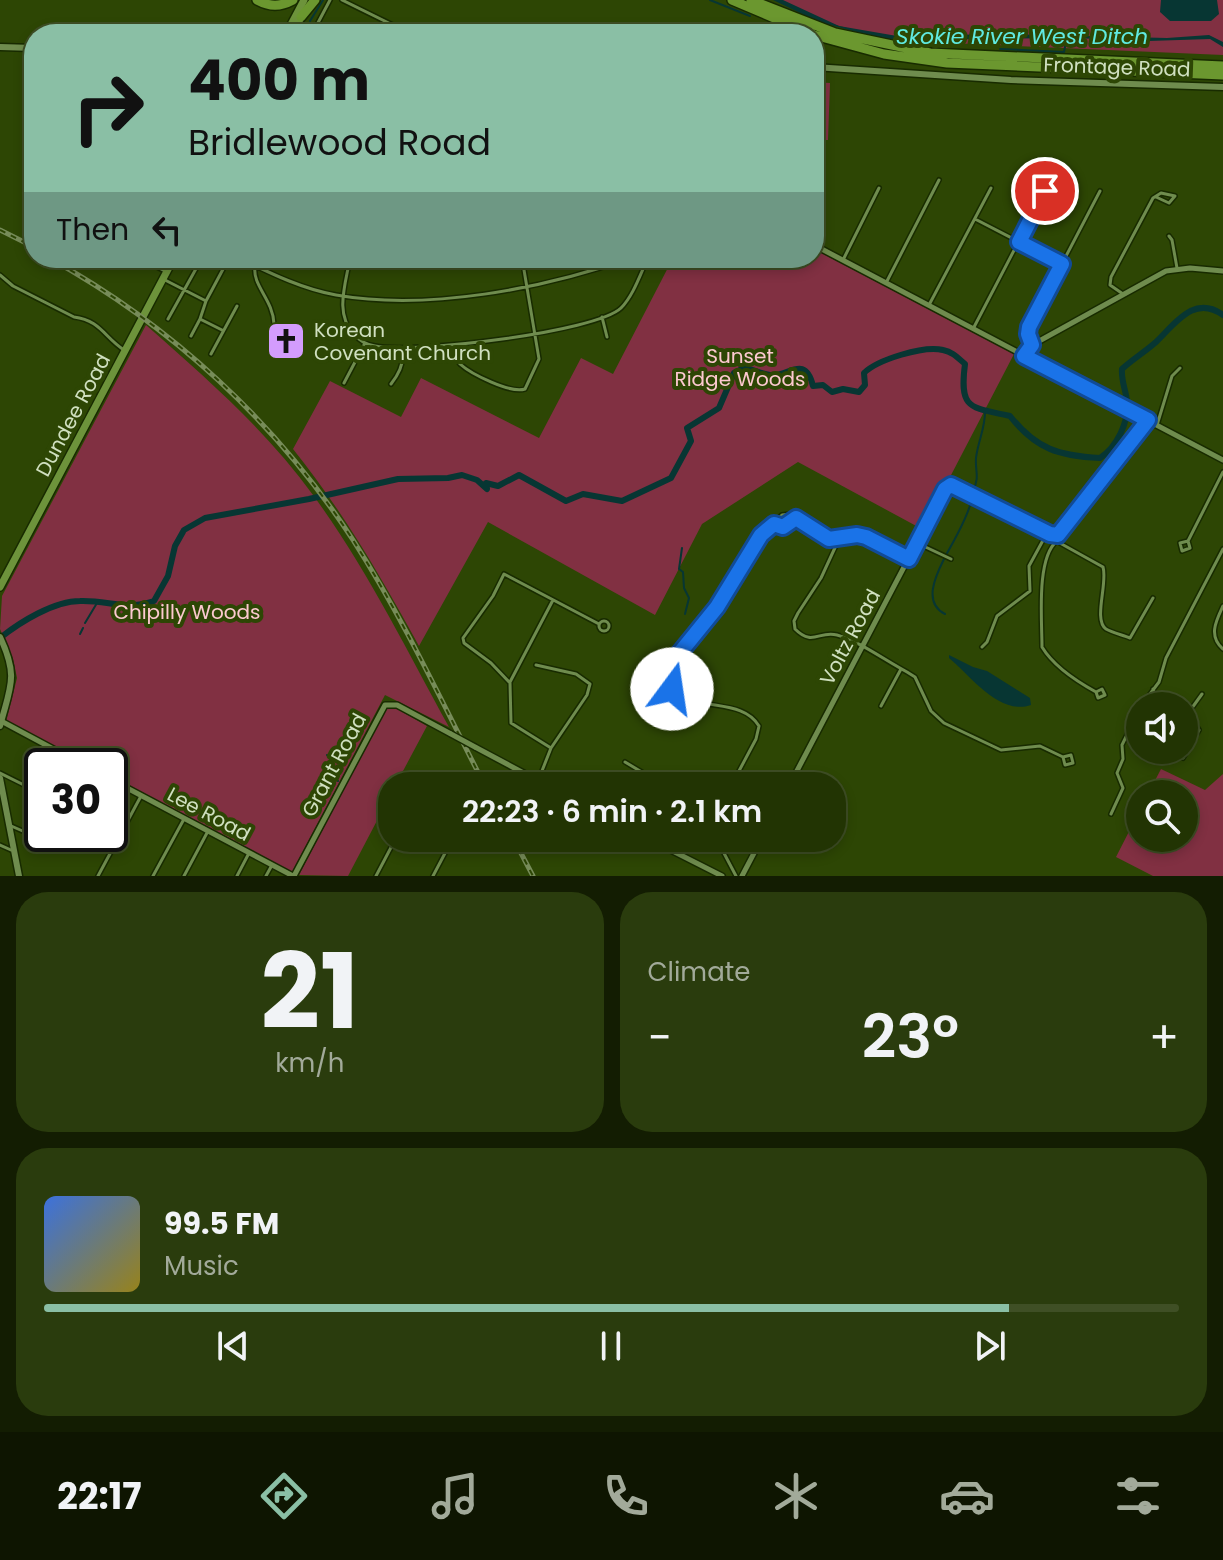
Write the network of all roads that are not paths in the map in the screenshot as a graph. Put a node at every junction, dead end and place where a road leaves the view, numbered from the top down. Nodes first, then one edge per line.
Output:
1 (257, 0) edge
2 (293, 0) edge
3 (304, 0) edge
4 (313, 0) edge
5 (330, 0) edge
6 (342, 0) edge
7 (732, 0) edge
8 (751, 0) edge
9 (301, 17) joint
10 (291, 24) edge
11 (298, 24) edge
12 (317, 24) edge
13 (391, 24) edge
14 (789, 24) edge
15 (812, 24) edge
16 (824, 29) edge
17 (824, 37) edge
18 (0, 47) edge
19 (24, 48) edge
20 (1223, 66) edge
21 (824, 68) edge
22 (1223, 75) edge
23 (1223, 87) edge
24 (939, 180) dead end
25 (879, 188) dead end
26 (991, 188) dead end
27 (1045, 191) dead end
28 (1100, 191) dead end
29 (1156, 197) dead end
30 (975, 219) junction
31 (1169, 236) dead end
32 (1019, 242) junction
33 (824, 250) edge
34 (843, 260) junction
35 (1062, 264) junction
36 (155, 268) edge
37 (169, 268) edge
38 (196, 268) edge
39 (224, 268) edge
40 (255, 268) edge
41 (260, 268) edge
42 (348, 268) edge
43 (524, 268) edge
44 (593, 268) edge
45 (642, 268) edge
46 (1177, 268) junction
47 (1223, 271) edge
48 (0, 275) edge
49 (165, 276) junction
50 (886, 283) junction
51 (527, 286) junction
52 (183, 289) junction
53 (1123, 294) junction
54 (344, 296) junction
55 (206, 301) junction
56 (237, 306) dead end
57 (929, 307) junction
58 (602, 317) junction
59 (168, 319) dead end
60 (200, 319) junction
61 (274, 324) dead end
62 (973, 329) junction
63 (223, 331) junction
64 (536, 333) junction
65 (191, 336) dead end
66 (607, 337) dead end
67 (365, 343) junction
68 (1032, 345) junction
69 (452, 346) junction
70 (402, 348) junction
71 (126, 349) junction
72 (211, 354) dead end
73 (1024, 356) junction
74 (1180, 368) dead end
75 (344, 383) dead end
76 (391, 384) dead end
77 (1148, 420) junction
78 (1157, 425) junction
79 (1223, 460) edge
80 (1223, 472) edge
81 (796, 518) junction
82 (774, 524) junction
83 (1047, 533) junction
84 (839, 538) junction
85 (1057, 538) junction
86 (829, 539) junction
87 (1188, 541) dead end
88 (917, 543) junction
89 (1223, 549) edge
90 (830, 553) junction
91 (909, 559) junction
92 (951, 559) dead end
93 (0, 587) edge
94 (1153, 598) dead end
95 (553, 600) junction
96 (1223, 606) edge
97 (599, 624) dead end
98 (1, 639) edge
99 (982, 647) dead end
100 (862, 648) junction
101 (1223, 649) edge
102 (536, 665) dead end
103 (901, 669) junction
104 (510, 683) junction
105 (1153, 689) junction
106 (1096, 692) dead end
107 (1151, 692) edge
108 (1154, 692) edge
109 (1202, 694) dead end
110 (1198, 700) edge
111 (881, 706) dead end
112 (0, 723) edge
113 (1126, 737) edge
114 (49, 748) edge
115 (551, 748) junction
116 (1063, 757) dead end
117 (625, 762) dead end
118 (521, 772) edge
119 (542, 772) edge
120 (642, 772) edge
121 (738, 772) edge
122 (796, 772) edge
123 (0, 775) edge
124 (24, 786) edge
125 (128, 789) edge
126 (141, 796) junction
127 (1111, 814) dead end
128 (184, 819) junction
129 (9, 825) junction
130 (208, 831) junction
131 (24, 832) edge
132 (0, 845) edge
133 (14, 850) junction
134 (389, 852) edge
135 (446, 852) edge
136 (675, 852) edge
137 (724, 852) edge
138 (754, 852) edge
139 (249, 853) junction
140 (272, 865) junction
141 (19, 876) edge
142 (98, 876) edge
143 (153, 876) edge
144 (184, 876) edge
145 (237, 876) edge
146 (266, 876) edge
147 (293, 876) edge
148 (376, 876) edge
149 (433, 876) edge
150 (722, 876) edge
151 (739, 876) edge

1 - 2 highway
3 - 10 main road
4 - 9 highway
5 - 12 street
6 - 13 street
7 - 14 highway
8 - 15 highway
9 - 11 main road
16 - 20 highway
17 - 22 highway
18 - 19 main road
21 - 23 main road, Frontage Road
24 - 50 street
25 - 34 street
26 - 30 street
27 - 32 street
28 - 35 street
29 - 53 street
30 - 32 street
30 - 57 street
31 - 46 street
32 - 35 street
32 - 62 street
33 - 34 street
34 - 50 street
35 - 68 street
36 - 49 street
37 - 49 main road, Dundee Road
38 - 52 street
39 - 55 street
40 - 61 street
41 - 54 street
42 - 54 street
43 - 51 street
44 - 51 street
45 - 58 street
46 - 47 street
46 - 53 street
48 - 71 street
49 - 52 street
49 - 71 main road, Dundee Road
50 - 57 street
51 - 54 street
51 - 64 street
52 - 55 street
52 - 59 street
53 - 68 street
54 - 67 street
55 - 60 street
56 - 63 street
57 - 62 street
58 - 64 street
58 - 66 street
60 - 63 street
60 - 65 street
62 - 73 street
63 - 72 street
64 - 69 street
64 - 69 street
67 - 70 street
67 - 75 street
68 - 73 street
69 - 70 street
70 - 76 street
71 - 93 main road, Dundee Road
73 - 77 street
74 - 78 street
77 - 78 street
77 - 85 street
78 - 79 street
80 - 87 street
81 - 82 street
81 - 82 street
81 - 86 street
82 - 121 street
83 - 85 street, Voltz Road
83 - 88 street, Voltz Road
83 - 99 street
84 - 86 street
84 - 90 street
84 - 91 street
85 - 94 street
85 - 106 street
86 - 90 street
88 - 91 street, Voltz Road
88 - 92 street
89 - 105 street
90 - 100 street
91 - 100 street, Voltz Road
95 - 97 street
95 - 104 street
95 - 104 street
96 - 101 street
98 - 112 main road
100 - 103 street
100 - 122 street, Voltz Road
102 - 115 street
103 - 111 street
103 - 116 street
104 - 115 street
105 - 107 street
105 - 108 street
109 - 110 street
112 - 114 street
113 - 127 street
115 - 119 street
117 - 120 street
118 - 147 street, Grant Road, bridge
123 - 124 street
123 - 129 main road
125 - 126 street, Lee Road
126 - 128 street, Lee Road
126 - 142 street
128 - 130 street, Lee Road
128 - 143 street
129 - 131 street
129 - 133 main road
130 - 139 street, Lee Road
130 - 144 street
132 - 133 street
133 - 141 main road
134 - 148 street
135 - 149 street
136 - 150 street
137 - 151 street
138 - 151 street
139 - 140 street, Lee Road
139 - 145 street
140 - 146 street
140 - 147 street, Lee Road

